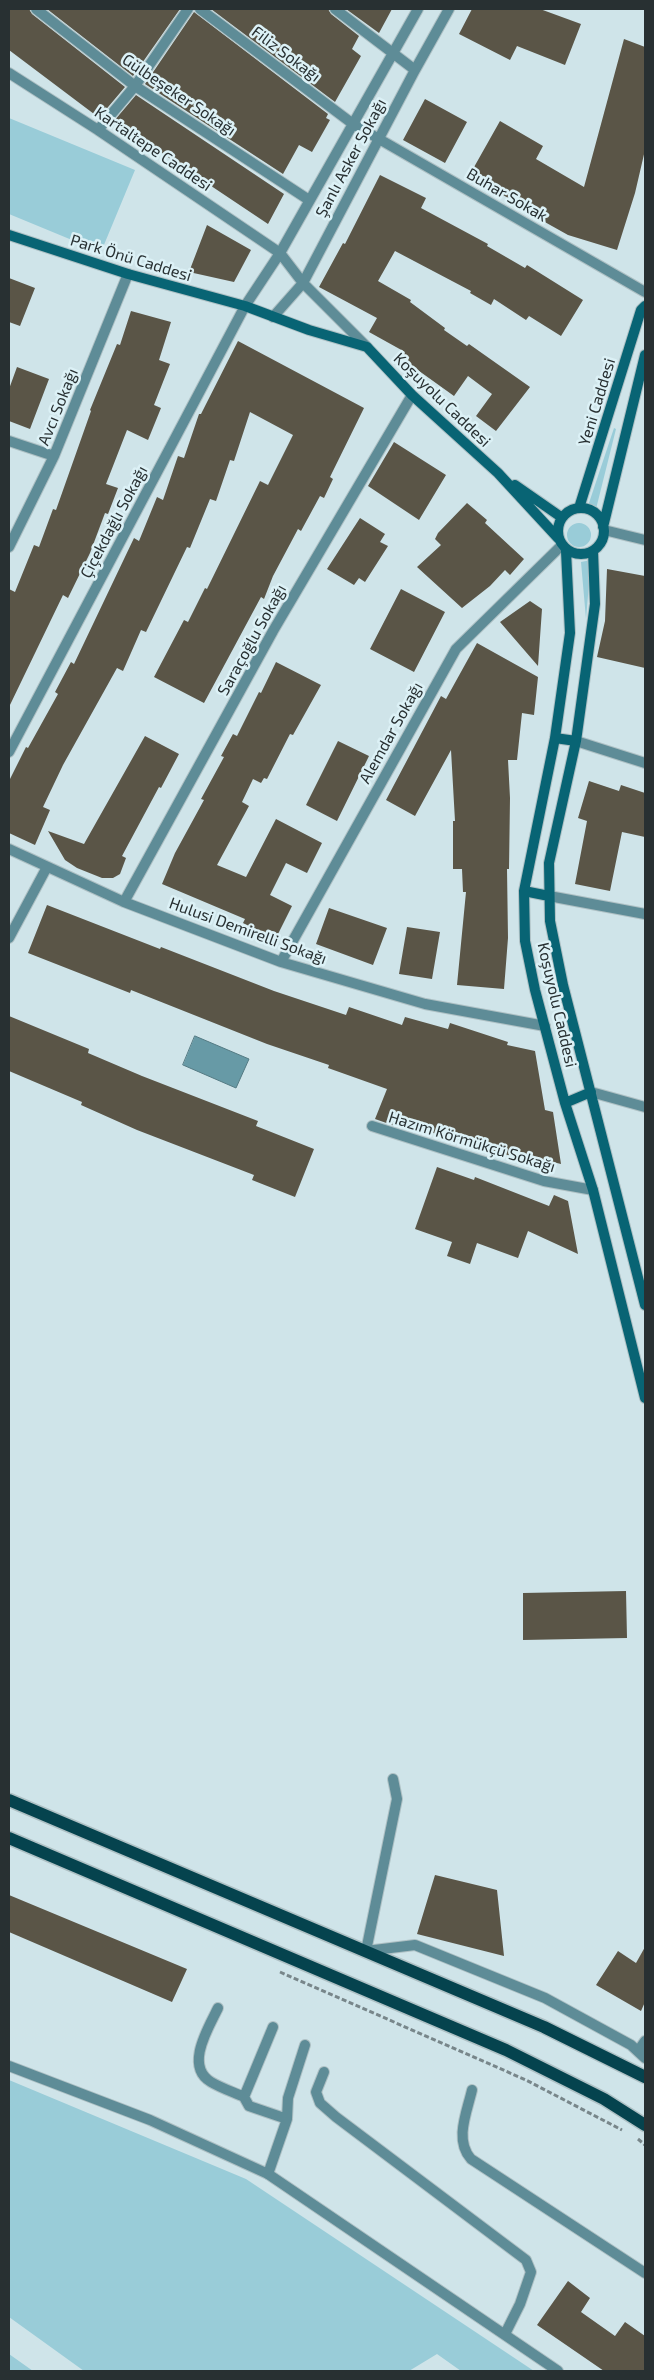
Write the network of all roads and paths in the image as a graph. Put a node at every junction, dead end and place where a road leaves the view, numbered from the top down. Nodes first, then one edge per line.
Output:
1 (36, 9) edge
2 (188, 9) edge
3 (200, 9) edge
4 (335, 9) edge
5 (418, 9) edge
6 (449, 9) edge
7 (392, 53) junction
8 (415, 70) junction
9 (9, 73) edge
10 (134, 86) junction
11 (353, 124) junction
12 (98, 130) junction
13 (378, 138) junction
14 (309, 200) junction
15 (9, 235) edge
16 (280, 253) junction
17 (128, 274) junction
18 (302, 283) junction
19 (645, 292) edge
20 (245, 306) junction
21 (645, 306) edge
22 (273, 317) junction
23 (367, 347) junction
24 (645, 355) edge
25 (412, 395) junction
26 (9, 441) edge
27 (54, 456) junction
28 (498, 473) junction
29 (579, 508) junction
30 (562, 517) junction
31 (604, 528) junction
32 (645, 540) edge
33 (562, 544) junction
34 (9, 548) edge
35 (593, 551) junction
36 (554, 738) junction
37 (576, 741) junction
38 (9, 752) edge
39 (645, 763) edge
40 (9, 848) edge
41 (47, 867) junction
42 (524, 891) junction
43 (549, 896) junction
44 (124, 902) junction
45 (645, 914) edge
46 (9, 938) edge
47 (280, 962) junction
48 (544, 1026) junction
49 (591, 1092) junction
50 (565, 1103) junction
51 (645, 1106) edge
52 (372, 1126) dead end
53 (593, 1190) junction
54 (645, 1305) edge
55 (645, 1398) edge
56 (393, 1779) dead end
57 (9, 1800) edge
58 (9, 1838) edge
59 (366, 1952) junction
60 (276, 1970) dead end
61 (218, 2008) dead end
62 (274, 2027) dead end
63 (645, 2041) edge
64 (305, 2045) dead end
65 (642, 2055) edge
66 (9, 2066) edge
67 (324, 2072) dead end
68 (645, 2077) edge
69 (472, 2090) dead end
70 (244, 2097) junction
71 (287, 2119) junction
72 (645, 2125) edge
73 (629, 2134) dead end
74 (637, 2139) dead end
75 (645, 2145) edge
76 (268, 2174) junction
77 (645, 2273) edge
78 (504, 2334) junction
79 (558, 2371) edge

1 - 10 street, Gülbeşeker Sokağı
2 - 10 street
3 - 11 street, Filiz Sokağı
4 - 7 street
5 - 7 street, Şanlı Asker Sokağı
6 - 8 street, Şanlı Asker Sokağı
7 - 8 street
7 - 11 street, Şanlı Asker Sokağı
8 - 13 street, Şanlı Asker Sokağı
9 - 12 street, Kartaltepe Caddesi
10 - 12 street
10 - 14 street, Gülbeşeker Sokağı
11 - 13 street, Buhar Sokak
11 - 14 street, Şanlı Asker Sokağı
12 - 16 street, Kartaltepe Caddesi
13 - 18 street, Şanlı Asker Sokağı
13 - 19 street, Buhar Sokak
14 - 16 street, Şanlı Asker Sokağı
15 - 17 street, Park Önü Caddesi
16 - 18 street, Koşuyolu Caddesi
16 - 20 street, Şanlı Asker Sokağı
17 - 20 street, Park Önü Caddesi
17 - 27 street, Avcı Sokağı
18 - 22 street, Şanlı Asker Sokağı
18 - 23 street, Koşuyolu Caddesi
20 - 22 street
20 - 38 street, Çiçekdağlı Sokağı
21 - 29 street, Yeni Caddesi
22 - 23 street
23 - 25 street, Koşuyolu Caddesi
24 - 31 street, Yeni Caddesi
25 - 28 street, Koşuyolu Caddesi
25 - 44 street, Saraçoğlu Sokağı
26 - 27 street
27 - 34 street, Avcı Sokağı
28 - 30 street, Koşuyolu Caddesi
28 - 33 street, Koşuyolu Caddesi
29 - 30 street
29 - 31 street
30 - 33 street
31 - 32 street
31 - 35 street
33 - 35 street
33 - 36 street, Koşuyolu Caddesi
33 - 47 street, Alemdar Sokağı
35 - 37 street, Koşuyolu Caddesi
36 - 37 street
36 - 42 street, Koşuyolu Caddesi
37 - 39 street
37 - 43 street, Koşuyolu Caddesi
40 - 41 street, Hulusi Demirelli Sokağı
41 - 44 street, Hulusi Demirelli Sokağı
41 - 46 street
42 - 43 street
42 - 48 street, Koşuyolu Caddesi
43 - 45 street
43 - 49 street, Koşuyolu Caddesi
44 - 47 street, Hulusi Demirelli Sokağı
47 - 48 street, Hulusi Demirelli Sokağı
48 - 50 street, Koşuyolu Caddesi
49 - 50 street
49 - 51 street
49 - 54 street, Koşuyolu Caddesi
50 - 53 street, Koşuyolu Caddesi
52 - 53 street, Hazım Körmükçü Sokağı
53 - 55 street, Koşuyolu Caddesi
56 - 59 street
57 - 59 main road
58 - 72 main road
59 - 65 street
59 - 68 main road
60 - 73 path
61 - 70 street
62 - 70 street
63 - 65 street
64 - 71 street
66 - 76 street
67 - 78 street
69 - 77 street
70 - 71 street
71 - 76 street
74 - 75 path
76 - 78 street
78 - 79 street

